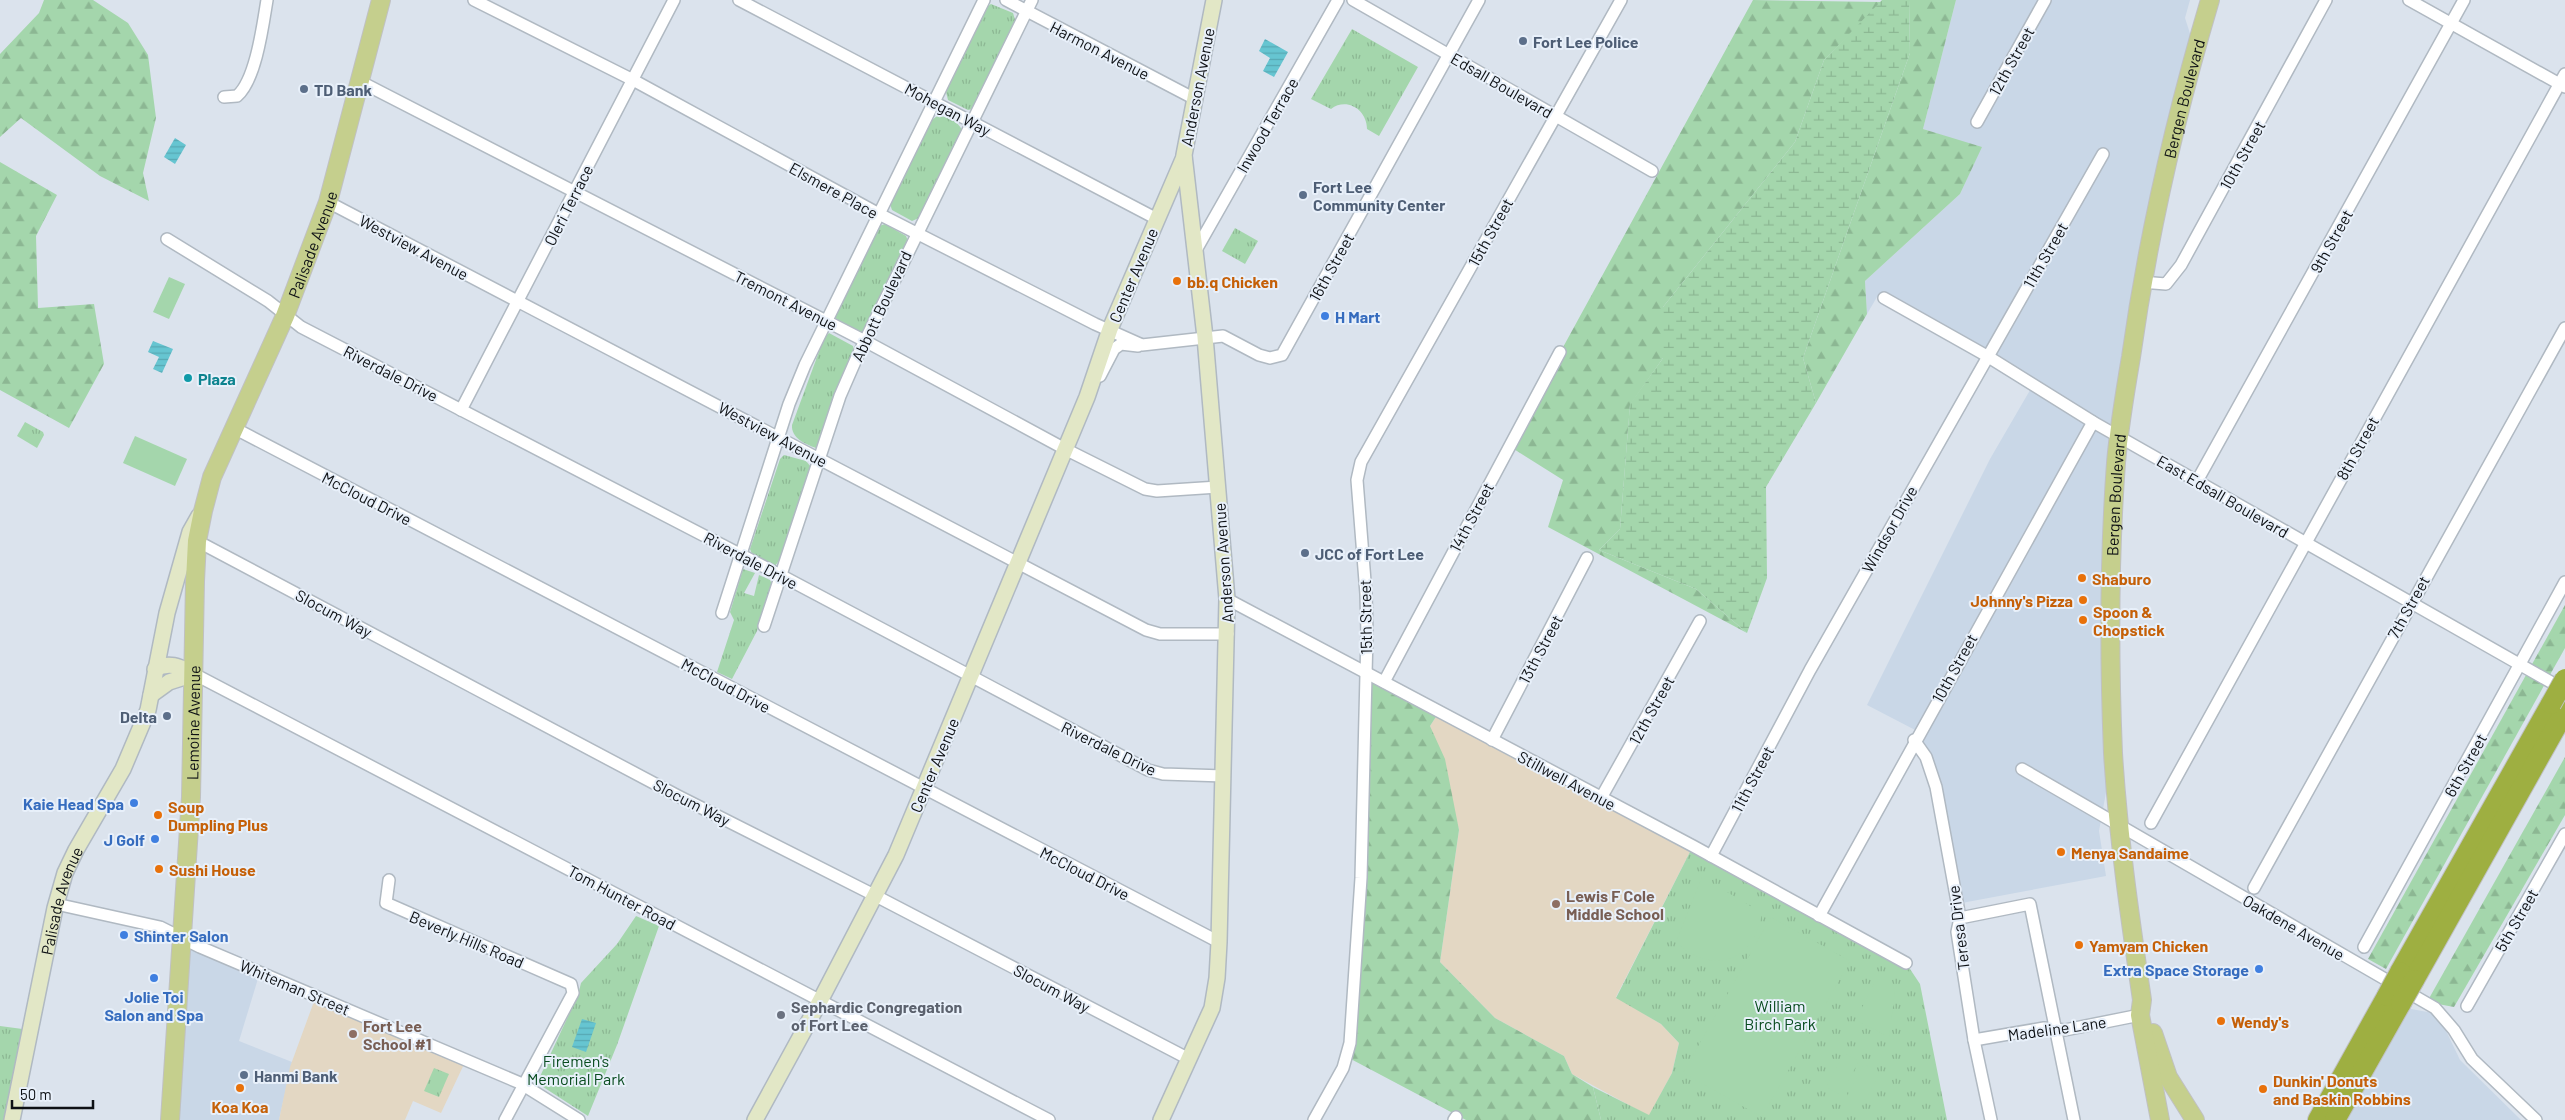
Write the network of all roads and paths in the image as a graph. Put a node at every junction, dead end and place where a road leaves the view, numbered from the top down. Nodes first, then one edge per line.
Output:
1 (267, 0) edge
2 (381, 0) edge
3 (474, 0) edge
4 (674, 0) edge
5 (739, 0) edge
6 (984, 0) edge
7 (1006, 0) edge
8 (1032, 0) edge
9 (1214, 0) edge
10 (1338, 0) edge
11 (1353, 0) edge
12 (1479, 0) edge
13 (1621, 0) edge
14 (2045, 0) edge
15 (2210, 0) edge
16 (2326, 0) edge
17 (2409, 0) edge
18 (2464, 0) edge
19 (1026, 12) junction
20 (2451, 23) junction
21 (1448, 54) junction
22 (633, 80) junction
23 (359, 81) junction
24 (2563, 82) edge
25 (224, 98) dead end
26 (1196, 99) junction
27 (933, 102) junction
28 (1556, 116) junction
29 (972, 122) junction
30 (1977, 122) dead end
31 (2103, 154) dead end
32 (1184, 155) junction
33 (1652, 171) dead end
34 (574, 192) junction
35 (328, 202) junction
36 (879, 214) junction
37 (1157, 219) junction
38 (916, 233) junction
39 (167, 239) dead end
40 (1196, 250) junction
41 (2141, 282) junction
42 (1884, 298) dead end
43 (518, 301) junction
44 (284, 316) junction
45 (826, 321) junction
46 (2565, 328) edge
47 (1110, 329) junction
48 (1204, 337) junction
49 (865, 341) junction
50 (1142, 345) junction
51 (1560, 352) dead end
52 (1987, 356) junction
53 (1087, 397) junction
54 (461, 410) junction
55 (2093, 422) junction
56 (234, 428) junction
57 (2118, 436) junction
58 (779, 437) junction
59 (1065, 449) junction
60 (820, 458) junction
61 (212, 477) joint
62 (2197, 481) junction
63 (1218, 487) junction
64 (203, 511) junction
65 (197, 541) junction
66 (2304, 542) junction
67 (741, 555) junction
68 (1587, 558) dead end
69 (1018, 563) junction
70 (782, 576) junction
71 (2565, 582) edge
72 (1227, 599) junction
73 (2411, 602) junction
74 (722, 613) dead end
75 (1700, 621) dead end
76 (764, 626) dead end
77 (1228, 634) junction
78 (2521, 664) junction
79 (155, 669) junction
80 (1366, 673) junction
81 (194, 674) junction
82 (971, 676) junction
83 (2565, 679) edge
84 (1384, 682) junction
85 (2565, 689) edge
86 (151, 695) junction
87 (1793, 702) joint
88 (2560, 709) edge
89 (1492, 740) junction
90 (1914, 740) junction
91 (2022, 770) dead end
92 (1224, 776) junction
93 (923, 789) junction
94 (1601, 798) junction
95 (2151, 822) dead end
96 (2120, 828) junction
97 (2565, 834) edge
98 (1711, 856) junction
99 (389, 880) dead end
100 (2254, 888) dead end
101 (874, 895) junction
102 (56, 904) junction
103 (1819, 916) junction
104 (1960, 918) junction
105 (183, 938) junction
106 (1219, 942) junction
107 (2364, 947) dead end
108 (1906, 964) dead end
109 (2394, 1000) junction
110 (820, 1001) junction
111 (2468, 1006) dead end
112 (2141, 1008) junction
113 (2056, 1029) junction
114 (1974, 1040) junction
115 (1189, 1059) junction
116 (524, 1085) junction
117 (1315, 1117) edge
118 (12, 1120) edge
119 (170, 1120) edge
120 (505, 1120) edge
121 (579, 1120) edge
122 (755, 1120) edge
123 (1049, 1120) edge
124 (1161, 1120) edge
125 (1991, 1120) edge
126 (2074, 1120) edge
127 (2160, 1120) edge
128 (2195, 1120) edge
129 (2318, 1120) edge
130 (2335, 1120) edge
131 (2536, 1120) edge

1 - 25 street
2 - 23 main road, Palisade Avenue
3 - 22 street, Elsmere Place
4 - 22 street, Oleri Terrace
5 - 27 street, Mohegan Way
6 - 27 street
7 - 19 street, Harmon Avenue
8 - 19 street, Abbott Boulevard
9 - 26 main road, Anderson Avenue
10 - 40 street, Inwood Terrace
11 - 21 street, Edsall Boulevard
12 - 21 street, 16th Street
13 - 28 street, 15th Street
14 - 30 street, 12th Street
15 - 41 main road, Bergen Boulevard
16 - 41 street, 10th Street
17 - 20 street
18 - 20 street, 9th Street
19 - 26 street, Harmon Avenue
19 - 29 street, Abbott Boulevard
20 - 24 street
20 - 62 street, 9th Street
21 - 28 street, Edsall Boulevard
21 - 48 street, 16th Street
22 - 34 street, Oleri Terrace
22 - 36 street, Elsmere Place
23 - 34 street, Tremont Avenue
23 - 35 main road, Palisade Avenue
24 - 66 street, 8th Street
26 - 32 main road, Anderson Avenue
27 - 29 street, Mohegan Way
27 - 36 street
28 - 33 street, Edsall Boulevard
28 - 80 street, 15th Street
29 - 37 street, Mohegan Way
29 - 38 street, Abbott Boulevard
31 - 52 street, 11th Street
32 - 37 main road, Center Avenue
32 - 40 main road, Anderson Avenue
34 - 43 street, Oleri Terrace
34 - 45 street, Tremont Avenue
35 - 43 street, Westview Avenue
35 - 44 main road, Palisade Avenue
36 - 38 street, Elsmere Place
36 - 45 street
37 - 47 main road, Center Avenue
38 - 47 street, Elsmere Place
38 - 49 street, Abbott Boulevard
39 - 44 street, Riverdale Drive
40 - 48 main road, Anderson Avenue
41 - 57 main road, Bergen Boulevard
42 - 52 street, East Edsall Boulevard
43 - 54 street, Oleri Terrace
43 - 58 street, Westview Avenue
44 - 54 street, Riverdale Drive
44 - 56 main road, Palisade Avenue
45 - 49 street, Tremont Avenue
45 - 58 street
46 - 73 street, 7th Street
47 - 50 street, Elsmere Place
47 - 53 main road, Center Avenue
48 - 50 street
48 - 63 main road, Anderson Avenue
49 - 59 street, Tremont Avenue
49 - 60 street, Abbott Boulevard
50 - 53 street, Center Avenue
51 - 84 street, 14th Street
52 - 55 street, East Edsall Boulevard
52 - 87 street, Windsor Drive
53 - 59 main road, Center Avenue
54 - 67 street, Riverdale Drive
55 - 57 street, East Edsall Boulevard
55 - 90 street, 10th Street
56 - 61 main road, Palisade Avenue
56 - 93 street, McCloud Drive
57 - 62 street, East Edsall Boulevard
57 - 96 main road, Bergen Boulevard
58 - 60 street, Westview Avenue
58 - 67 street
59 - 63 street, Tremont Avenue
59 - 69 main road, Center Avenue
60 - 69 street, Westview Avenue
60 - 70 street, Abbott Boulevard
61 - 64 main road, Lemoine Avenue
62 - 66 street, East Edsall Boulevard
63 - 72 main road, Anderson Avenue
64 - 65 main road, Lemoine Avenue
64 - 79 main road, Palisade Avenue
65 - 81 main road, Lemoine Avenue
65 - 101 street, Slocum Way
66 - 73 street, East Edsall Boulevard
66 - 95 street, 8th Street
67 - 70 street, Riverdale Drive
67 - 74 street
68 - 89 street, 13th Street
69 - 77 street, Westview Avenue
69 - 82 main road, Center Avenue
70 - 76 street, Abbott Boulevard
70 - 82 street, Riverdale Drive
71 - 78 street, 6th Street
72 - 77 main road, Anderson Avenue
72 - 80 street, Stillwell Avenue
73 - 78 street, East Edsall Boulevard
73 - 100 street, 7th Street
75 - 94 street, 12th Street
77 - 92 main road, Anderson Avenue
78 - 85 street, East Edsall Boulevard
78 - 107 street, 6th Street
79 - 81 main road
79 - 86 main road, Palisade Avenue
80 - 84 street, Stillwell Avenue
80 - 117 street, 15th Street
81 - 86 main road
81 - 105 main road, Lemoine Avenue
81 - 110 street, Tom Hunter Road
82 - 92 street, Riverdale Drive
82 - 93 main road, Center Avenue
83 - 88 highway, bridge
84 - 89 street, Stillwell Avenue
86 - 102 main road, Palisade Avenue
87 - 98 street, 11th Street
88 - 109 highway, bridge
89 - 94 street, Stillwell Avenue
90 - 103 street, 10th Street
90 - 104 street, Teresa Drive
91 - 96 street, Oakdene Avenue
92 - 106 main road, Anderson Avenue
93 - 101 main road, Center Avenue
93 - 106 street, McCloud Drive
94 - 98 street, Stillwell Avenue
96 - 112 main road, Bergen Boulevard
96 - 131 street, Oakdene Avenue
97 - 111 street, 5th Street
98 - 103 street, Stillwell Avenue
99 - 116 street, Beverly Hills Road
101 - 110 main road, Center Avenue
101 - 115 street, Slocum Way
102 - 105 street, Whiteman Street
102 - 118 main road, Palisade Avenue
103 - 108 street, Stillwell Avenue
104 - 113 street
104 - 114 street, Teresa Drive
105 - 116 street, Whiteman Street
105 - 119 main road, Lemoine Avenue
106 - 115 main road, Anderson Avenue
109 - 129 highway
109 - 130 highway
110 - 122 main road, Center Avenue
110 - 123 street, Tom Hunter Road
112 - 113 street, Madeline Lane
112 - 127 main road, Bergen Boulevard
112 - 128 main road, Bergen Boulevard
113 - 114 street, Madeline Lane
113 - 126 street
114 - 125 street, Teresa Drive
115 - 124 main road, Anderson Avenue
116 - 120 street
116 - 121 street, Whiteman Street

